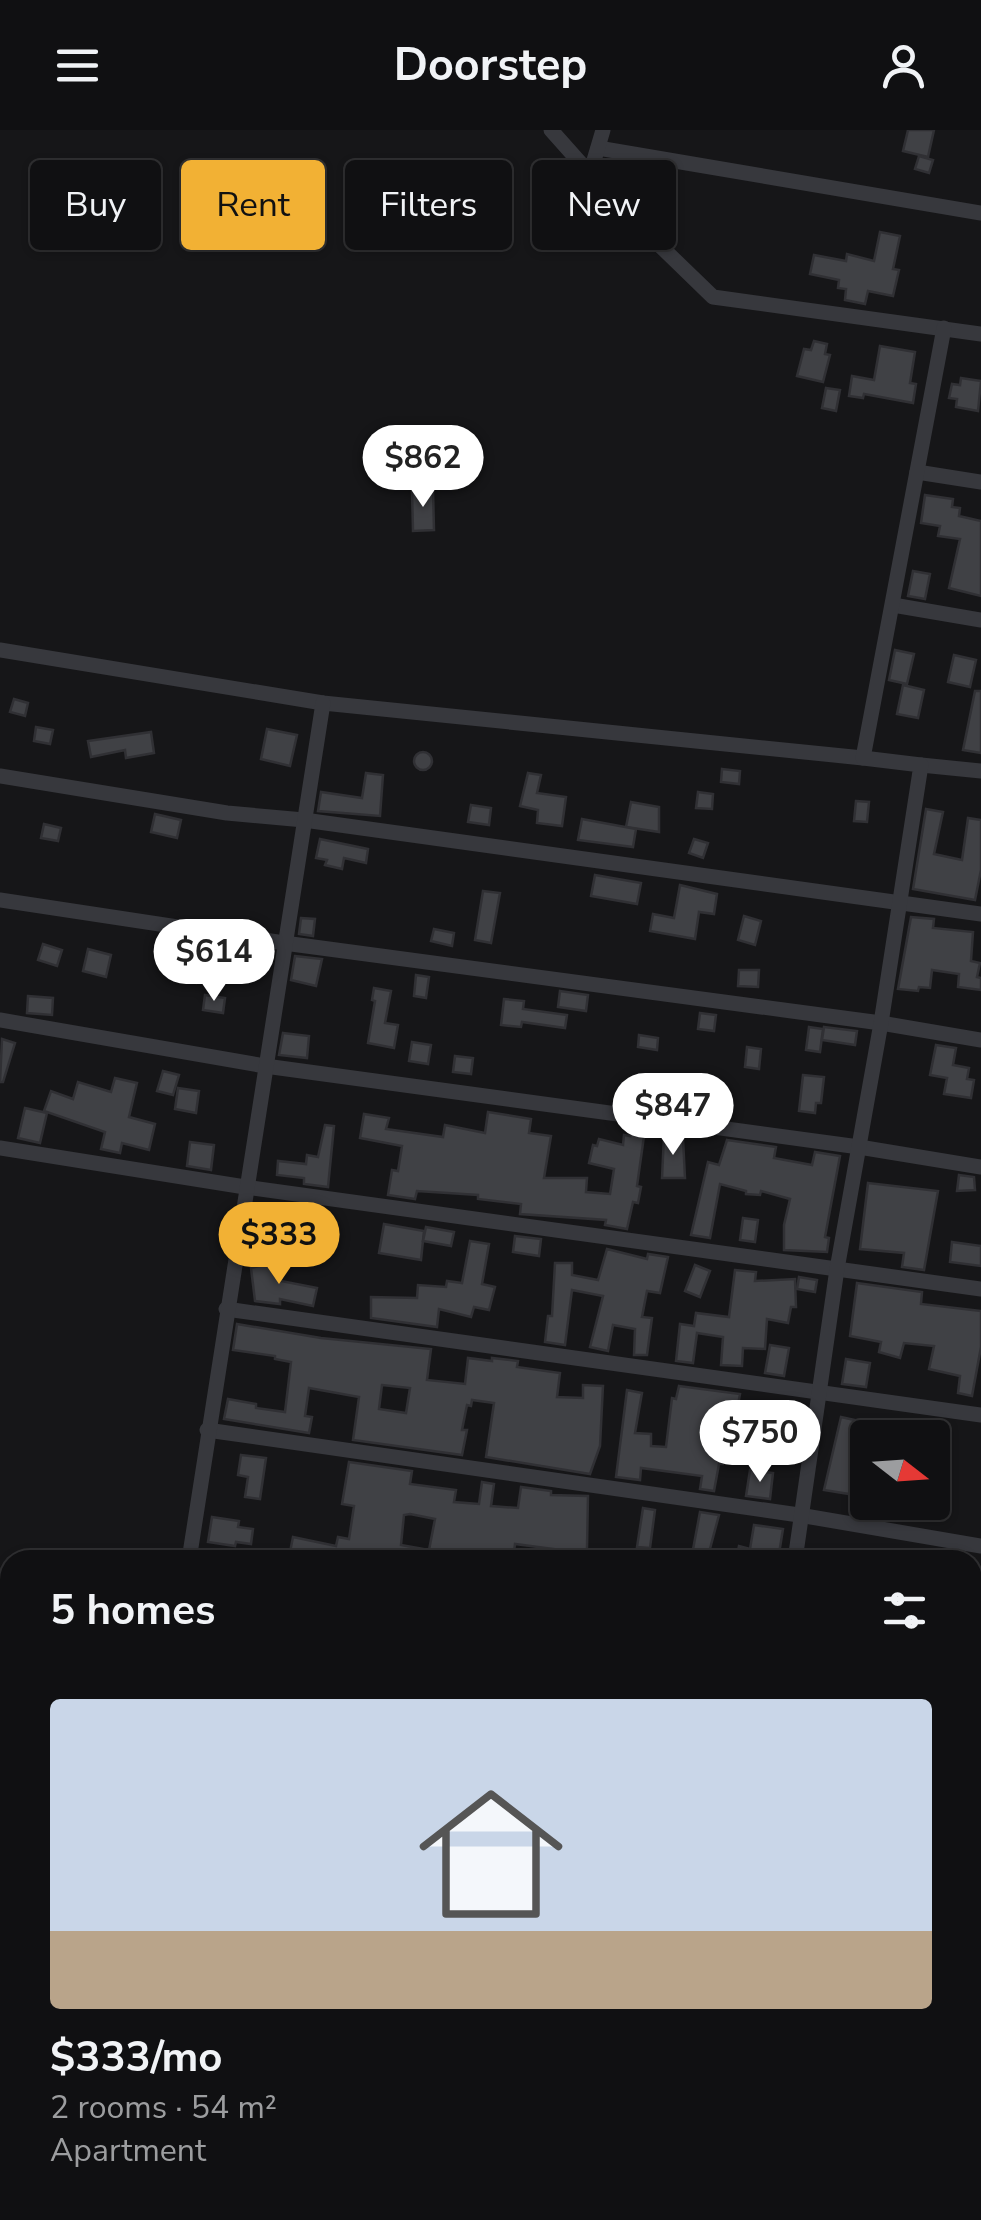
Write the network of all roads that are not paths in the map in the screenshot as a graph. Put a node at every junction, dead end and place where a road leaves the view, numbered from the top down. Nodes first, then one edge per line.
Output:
1 (551, 130) edge
2 (603, 130) edge
3 (598, 148) junction
4 (578, 160) edge
5 (594, 160) edge
6 (981, 214) edge
7 (664, 250) edge
8 (944, 328) junction
9 (981, 334) edge
10 (918, 472) junction
11 (981, 482) edge
12 (893, 605) junction
13 (981, 620) edge
14 (0, 650) edge
15 (322, 704) junction
16 (863, 758) junction
17 (921, 765) junction
18 (981, 770) edge
19 (0, 776) edge
20 (304, 820) junction
21 (0, 900) edge
22 (898, 904) junction
23 (981, 914) edge
24 (284, 943) junction
25 (0, 1020) edge
26 (881, 1023) junction
27 (981, 1040) edge
28 (265, 1066) junction
29 (859, 1147) junction
30 (0, 1148) edge
31 (981, 1167) edge
32 (245, 1187) junction
33 (838, 1269) junction
34 (981, 1289) edge
35 (226, 1309) junction
36 (821, 1392) junction
37 (981, 1414) edge
38 (207, 1430) junction
39 (800, 1515) junction
40 (981, 1546) edge
41 (190, 1550) edge
42 (796, 1550) edge

1 - 4 street
2 - 3 street
3 - 5 street
3 - 6 street
7 - 8 street
8 - 9 street
8 - 10 street
10 - 11 street
10 - 12 street
12 - 13 street
12 - 16 street
14 - 15 street
15 - 16 street
15 - 20 street
16 - 17 street
17 - 18 street
17 - 22 street
19 - 20 street
20 - 22 street
20 - 24 street
21 - 24 street
22 - 23 street
22 - 26 street
24 - 26 street
24 - 28 street
25 - 28 street
26 - 27 street
26 - 29 street
28 - 29 street
28 - 32 street
29 - 31 street
29 - 33 street
30 - 32 street
32 - 33 street
32 - 35 street
33 - 34 street
33 - 36 street
35 - 36 street
35 - 38 street
36 - 37 street
36 - 39 street
38 - 39 street
38 - 41 street
39 - 40 street
39 - 42 street

